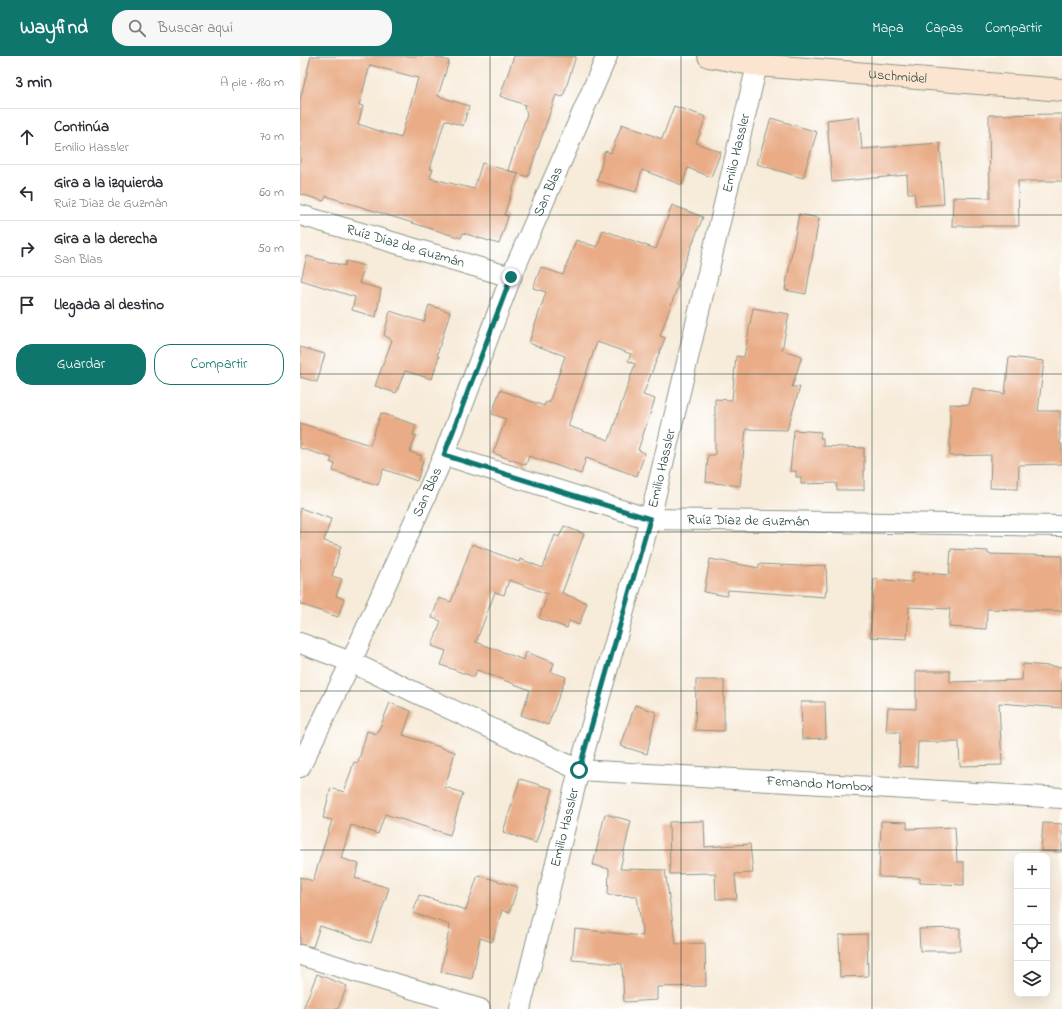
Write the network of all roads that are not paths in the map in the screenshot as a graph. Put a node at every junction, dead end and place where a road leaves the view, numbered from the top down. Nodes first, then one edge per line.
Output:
1 (608, 56) edge
2 (709, 56) edge
3 (757, 65) junction
4 (1062, 90) edge
5 (300, 215) edge
6 (511, 277) junction
7 (444, 455) junction
8 (650, 519) junction
9 (1062, 526) edge
10 (300, 643) edge
11 (351, 662) junction
12 (300, 767) edge
13 (579, 770) junction
14 (1062, 798) edge
15 (300, 955) edge
16 (480, 1009) edge
17 (520, 1009) edge

1 - 6 street, San Blas
2 - 3 street, Uschmidel
3 - 4 street, Uschmidel
3 - 8 street, Emilio Hassler
5 - 6 street, Ruíz Díaz de Guzmán
6 - 7 street, San Blas
7 - 8 street, Ruíz Díaz de Guzmán
7 - 11 street, San Blas
8 - 9 street, Ruíz Díaz de Guzmán
8 - 13 street, Emilio Hassler
10 - 11 street
11 - 12 street, San Blas
11 - 13 street
13 - 14 street, Fernando Mombox
13 - 17 street, Emilio Hassler
15 - 16 street

